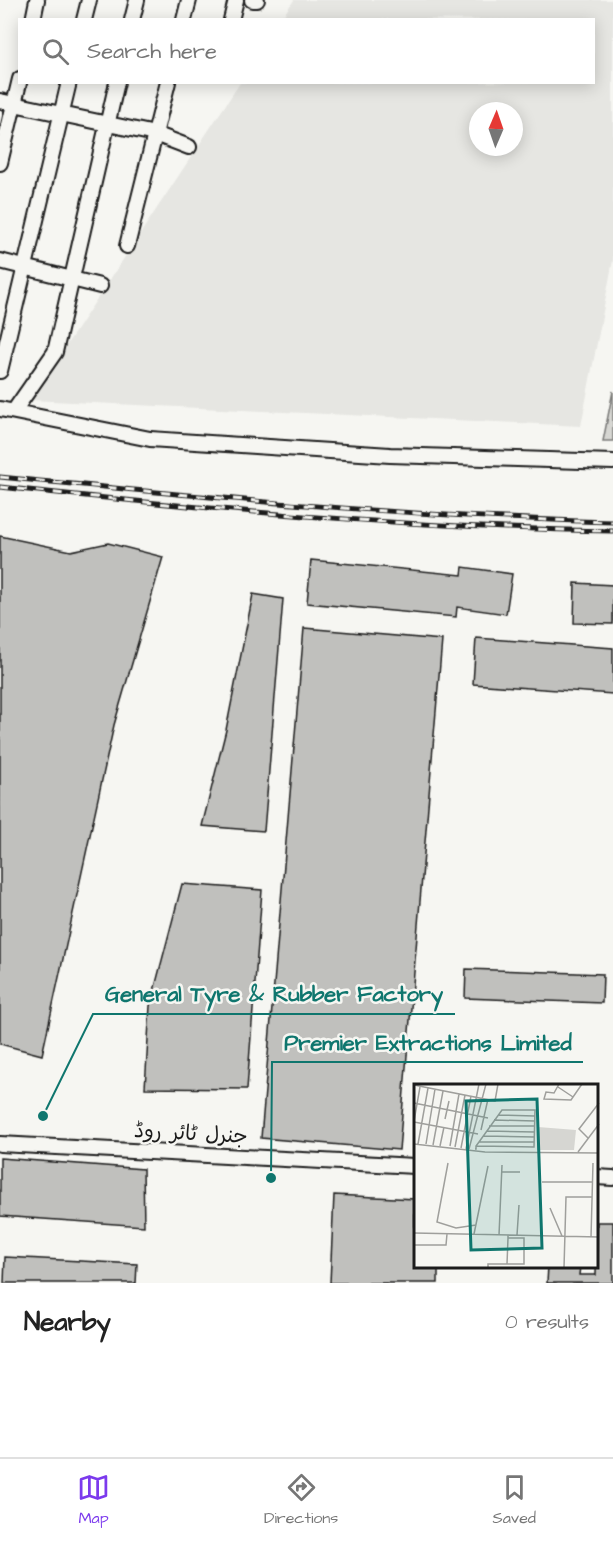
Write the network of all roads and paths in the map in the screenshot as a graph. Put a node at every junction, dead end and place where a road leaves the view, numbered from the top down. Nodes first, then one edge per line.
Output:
1 (37, 0) edge
2 (89, 0) edge
3 (137, 0) edge
4 (189, 0) edge
5 (236, 0) edge
6 (252, 0) edge
7 (257, 0) edge
8 (33, 18) edge
9 (84, 18) edge
10 (132, 18) edge
11 (184, 18) edge
12 (232, 18) edge
13 (18, 83) edge
14 (69, 84) edge
15 (117, 84) edge
16 (168, 84) edge
17 (7, 102) edge
18 (62, 115) junction
19 (107, 123) junction
20 (155, 134) junction
21 (189, 147) dead end
22 (0, 163) edge
23 (127, 246) dead end
24 (0, 261) edge
25 (25, 268) junction
26 (72, 278) junction
27 (100, 286) dead end
28 (0, 371) edge
29 (7, 410) edge
30 (613, 462) edge
31 (0, 1144) edge
32 (414, 1166) edge
33 (598, 1177) edge
34 (613, 1178) edge

1 - 8 street
2 - 9 street
3 - 10 street
4 - 11 street
5 - 12 street
6 - 7 street
13 - 17 street
14 - 18 street
15 - 19 street
16 - 20 street
17 - 18 street
17 - 22 street
18 - 19 street
18 - 25 street
19 - 20 street
19 - 26 street
20 - 21 street
20 - 23 street
24 - 25 street
25 - 26 street
25 - 28 street
26 - 27 street
26 - 29 street
29 - 30 street
31 - 32 street, جنرل ٹائر روڈ
33 - 34 street

